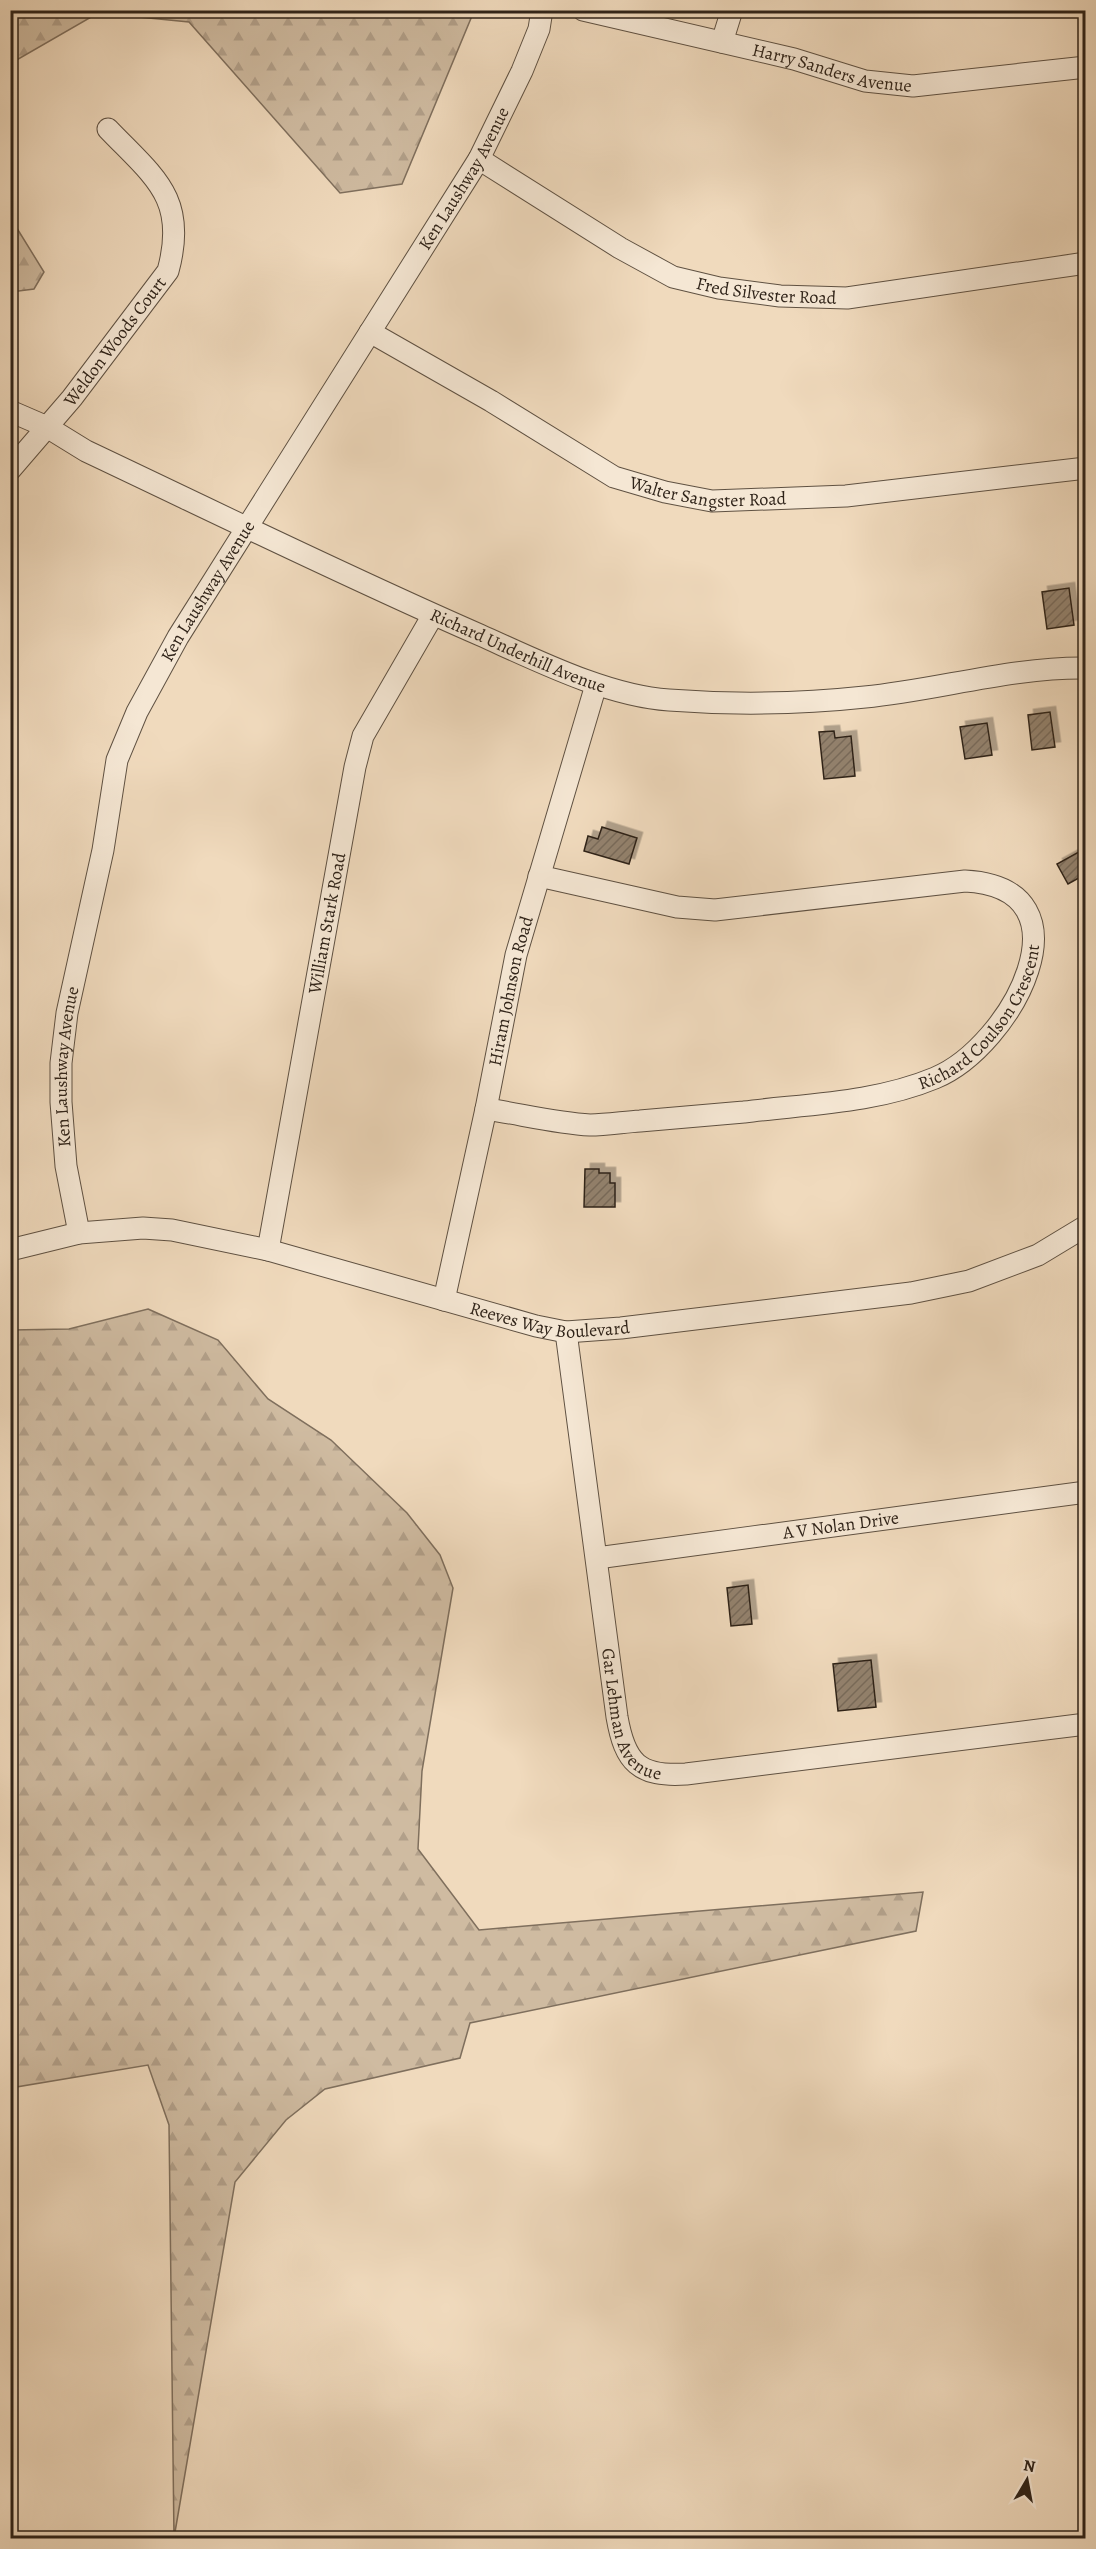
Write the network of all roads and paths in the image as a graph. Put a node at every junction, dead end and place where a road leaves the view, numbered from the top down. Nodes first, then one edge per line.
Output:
1 (542, 10) edge
2 (583, 10) edge
3 (732, 10) edge
4 (722, 42) junction
5 (1086, 67) edge
6 (108, 129) dead end
7 (479, 159) junction
8 (1086, 263) edge
9 (370, 332) junction
10 (10, 411) edge
11 (47, 427) junction
12 (1086, 468) edge
13 (10, 470) edge
14 (248, 528) junction
15 (433, 615) junction
16 (1080, 666) edge
17 (596, 685) junction
18 (539, 876) junction
19 (486, 1110) junction
20 (1086, 1226) edge
21 (80, 1233) junction
22 (10, 1250) edge
23 (268, 1250) junction
24 (444, 1300) junction
25 (566, 1332) junction
26 (1086, 1492) edge
27 (597, 1558) junction
28 (1086, 1724) edge

1 - 7 street, Ken Laushway Avenue
2 - 4 street, Harry Sanders Avenue
3 - 4 street
4 - 5 street, Harry Sanders Avenue
6 - 11 street, Weldon Woods Court
7 - 8 street, Fred Silvester Road
7 - 9 street, Ken Laushway Avenue
9 - 12 street, Walter Sangster Road
9 - 14 street, Ken Laushway Avenue
10 - 11 street, Richard Underhill Avenue
11 - 13 street, Weldon Woods Court
11 - 14 street, Richard Underhill Avenue
14 - 15 street, Richard Underhill Avenue
14 - 21 street, Ken Laushway Avenue
15 - 17 street, Richard Underhill Avenue
15 - 23 street, William Stark Road
16 - 17 street, Richard Underhill Avenue
17 - 18 street, Hiram Johnson Road
18 - 19 street, Hiram Johnson Road
18 - 19 street, Richard Coulson Crescent
19 - 24 street, Hiram Johnson Road
20 - 25 street, Reeves Way Boulevard
21 - 22 street, Reeves Way Boulevard
21 - 23 street, Reeves Way Boulevard
23 - 24 street, Reeves Way Boulevard
24 - 25 street, Reeves Way Boulevard
25 - 27 street, Gar Lehman Avenue
26 - 27 street, A V Nolan Drive
27 - 28 street, Gar Lehman Avenue

